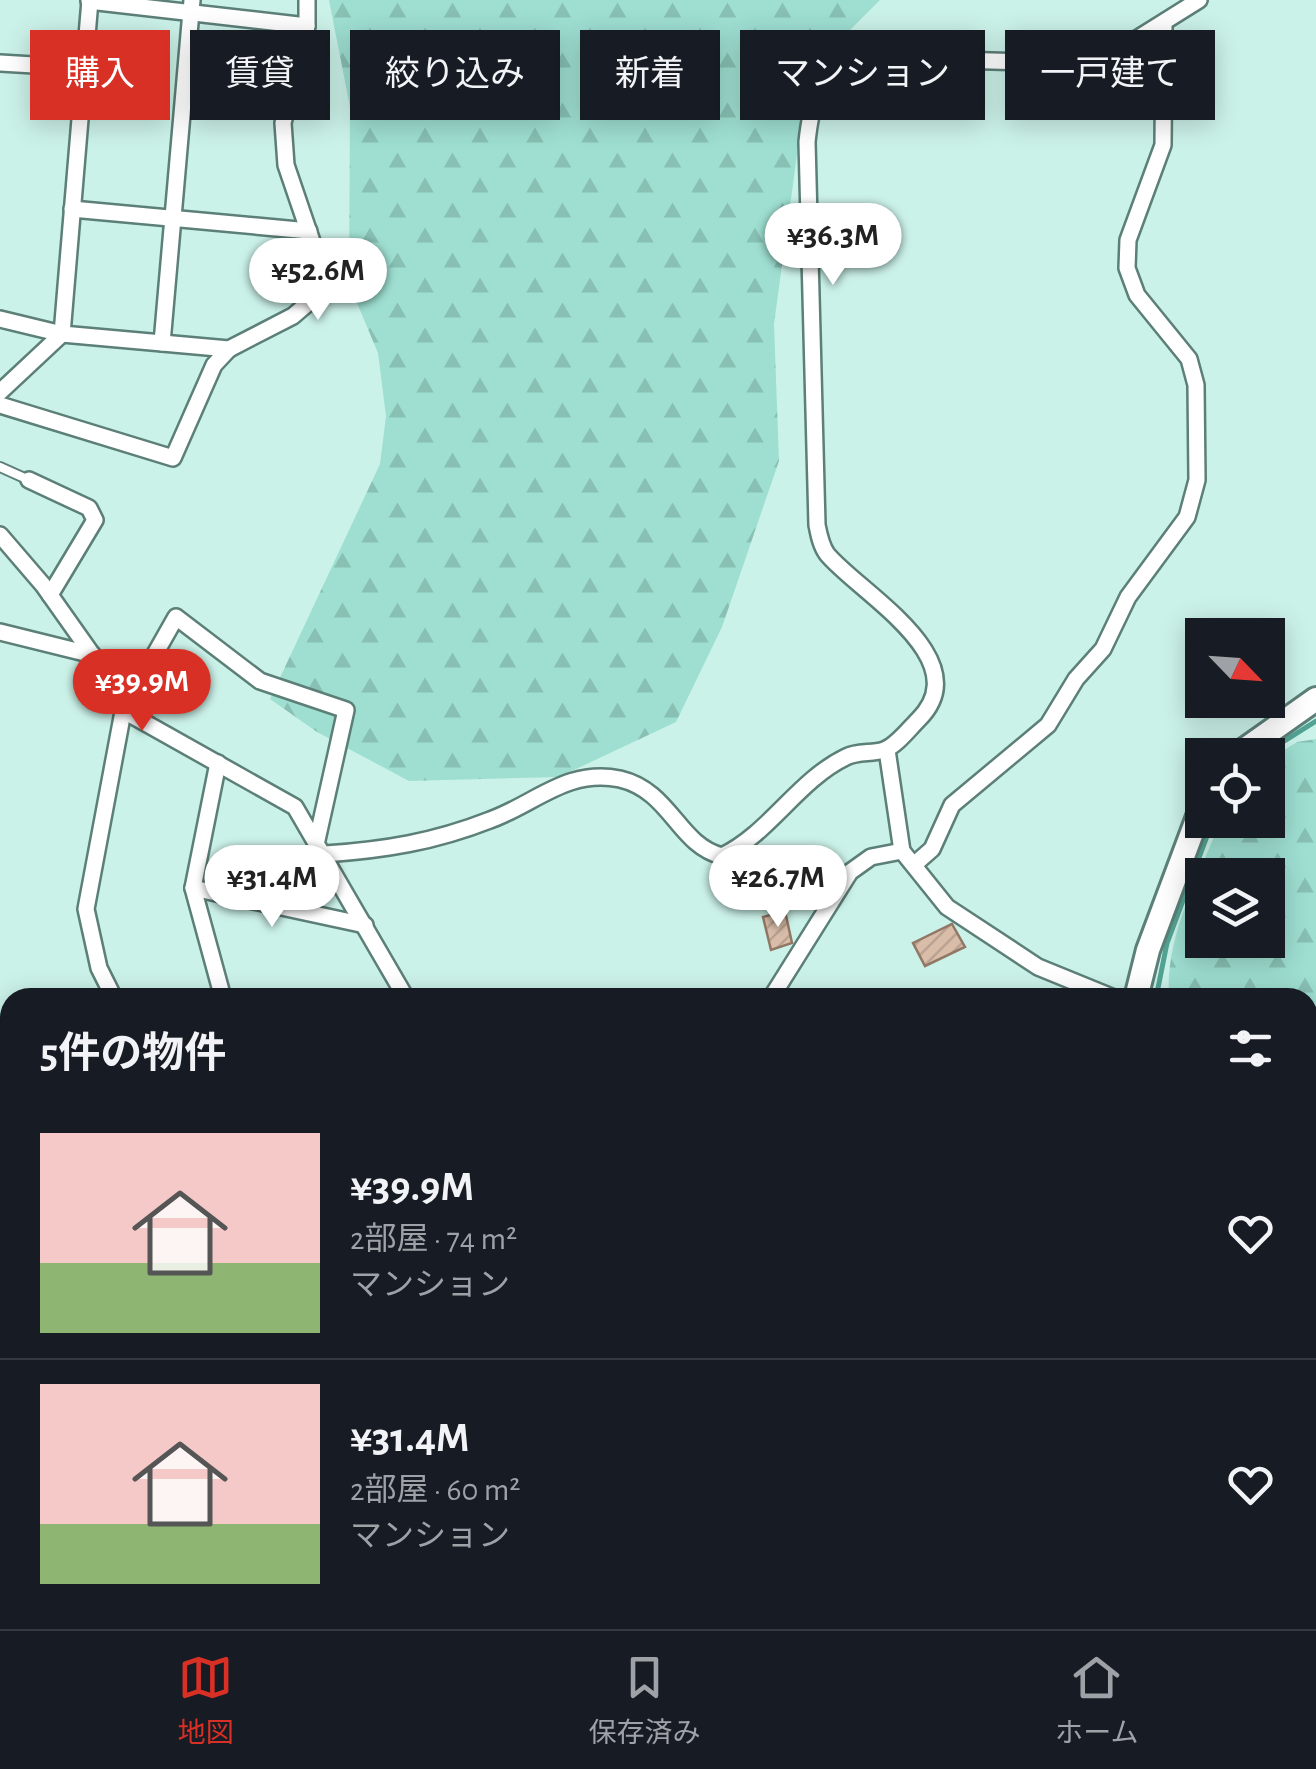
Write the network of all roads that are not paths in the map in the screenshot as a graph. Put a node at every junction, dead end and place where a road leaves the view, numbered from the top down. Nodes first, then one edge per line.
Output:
1 (308, 0) edge
2 (1198, 0) edge
3 (90, 1) edge
4 (192, 6) edge
5 (308, 26) junction
6 (1164, 26) junction
7 (87, 30) edge
8 (0, 63) edge
9 (30, 65) edge
10 (80, 120) edge
11 (72, 209) junction
12 (173, 217) junction
13 (309, 231) junction
14 (0, 319) edge
15 (62, 334) junction
16 (162, 343) junction
17 (229, 349) junction
18 (0, 392) edge
19 (0, 406) edge
20 (0, 467) edge
21 (29, 480) joint
22 (0, 535) edge
23 (50, 595) junction
24 (0, 632) edge
25 (93, 655) junction
26 (1316, 699) edge
27 (125, 709) junction
28 (1261, 738) edge
29 (887, 750) junction
30 (218, 763) junction
31 (1190, 838) edge
32 (321, 846) junction
33 (902, 851) junction
34 (916, 863) junction
35 (192, 888) junction
36 (365, 925) junction
37 (109, 988) edge
38 (219, 988) edge
39 (400, 988) edge
40 (777, 988) edge
41 (1089, 988) edge
42 (1138, 988) edge

1 - 5 street
2 - 6 street
3 - 4 street
3 - 7 street
4 - 5 street
4 - 12 street
5 - 13 street
6 - 29 street
6 - 34 street
8 - 9 street
10 - 11 street
11 - 12 street
11 - 15 street
12 - 13 street
12 - 16 street
13 - 17 street
14 - 15 street
15 - 16 street
15 - 18 street
16 - 17 street
17 - 19 street
20 - 21 lane
21 - 23 street
22 - 23 street
23 - 25 street
24 - 25 street
25 - 27 street
26 - 28 street
27 - 30 street
27 - 32 street
27 - 37 street
29 - 32 street
29 - 33 street
30 - 32 street
30 - 35 street
31 - 42 street
32 - 36 street
33 - 34 street
33 - 40 street
34 - 41 street
35 - 36 street
35 - 38 street
36 - 39 street

